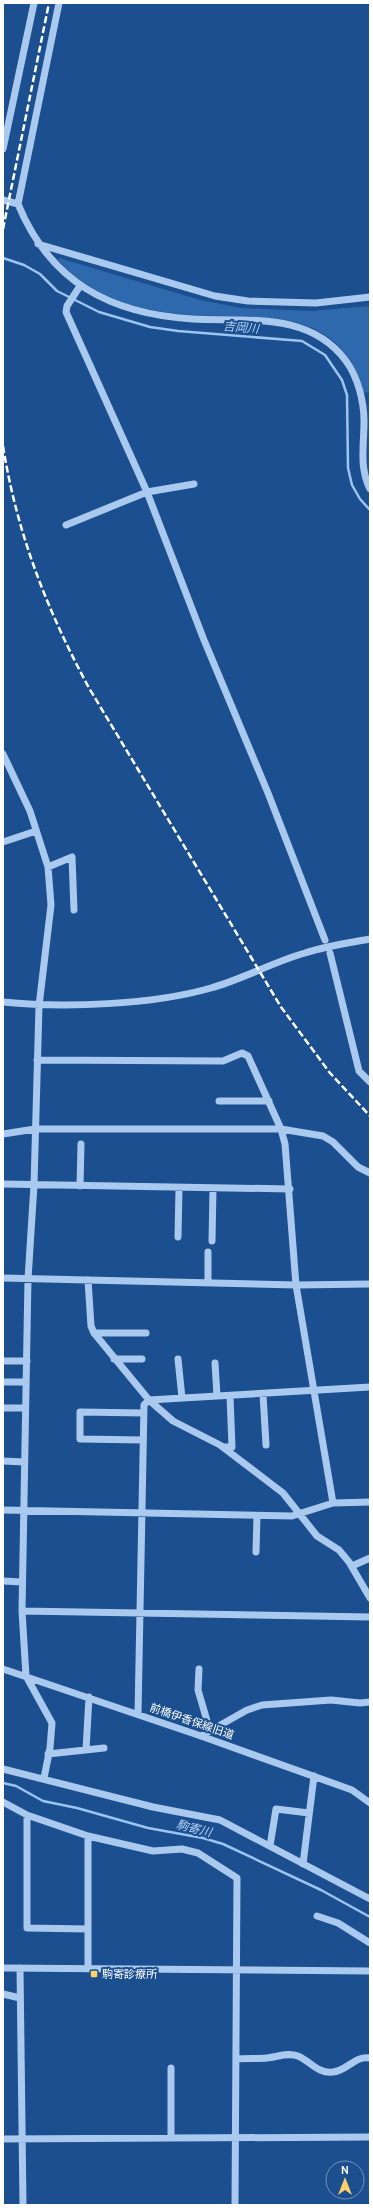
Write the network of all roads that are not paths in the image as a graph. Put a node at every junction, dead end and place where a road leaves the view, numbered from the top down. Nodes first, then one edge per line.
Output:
1 (34, 3) edge
2 (59, 3) edge
3 (3, 148) edge
4 (3, 200) edge
5 (18, 204) junction
6 (38, 244) junction
7 (80, 286) junction
8 (370, 298) edge
9 (194, 484) dead end
10 (370, 489) edge
11 (147, 492) junction
12 (66, 525) dead end
13 (3, 754) edge
14 (36, 831) junction
15 (3, 842) edge
16 (48, 867) junction
17 (74, 910) dead end
18 (370, 939) edge
19 (325, 940) dead end
20 (330, 953) dead end
21 (3, 1002) edge
22 (39, 1006) junction
23 (37, 1060) junction
24 (370, 1082) edge
25 (219, 1101) dead end
26 (269, 1101) junction
27 (35, 1129) junction
28 (281, 1129) junction
29 (3, 1134) edge
30 (81, 1144) dead end
31 (370, 1173) edge
32 (3, 1184) edge
33 (34, 1185) junction
34 (80, 1186) junction
35 (179, 1188) junction
36 (213, 1189) junction
37 (290, 1190) junction
38 (178, 1237) dead end
39 (212, 1241) dead end
40 (208, 1252) dead end
41 (3, 1278) edge
42 (28, 1279) junction
43 (88, 1280) junction
44 (208, 1283) junction
45 (370, 1284) edge
46 (296, 1285) junction
47 (94, 1333) junction
48 (146, 1333) dead end
49 (114, 1359) junction
50 (142, 1359) dead end
51 (178, 1359) dead end
52 (3, 1361) edge
53 (27, 1361) junction
54 (215, 1363) dead end
55 (3, 1382) edge
56 (26, 1382) junction
57 (370, 1387) edge
58 (315, 1391) junction
59 (263, 1394) junction
60 (217, 1396) junction
61 (230, 1396) junction
62 (182, 1398) junction
63 (149, 1400) junction
64 (3, 1408) edge
65 (25, 1408) junction
66 (144, 1413) junction
67 (143, 1440) junction
68 (266, 1445) dead end
69 (224, 1447) junction
70 (3, 1461) edge
71 (24, 1462) junction
72 (370, 1502) edge
73 (333, 1503) junction
74 (3, 1510) edge
75 (23, 1510) junction
76 (142, 1513) junction
77 (300, 1515) junction
78 (257, 1516) junction
79 (256, 1552) dead end
80 (370, 1558) edge
81 (352, 1566) junction
82 (3, 1581) edge
83 (22, 1582) junction
84 (370, 1598) edge
85 (22, 1611) junction
86 (140, 1612) junction
87 (370, 1617) edge
88 (3, 1669) edge
89 (199, 1669) dead end
90 (26, 1676) junction
91 (89, 1697) junction
92 (370, 1702) edge
93 (138, 1714) junction
94 (210, 1731) junction
95 (201, 1736) junction
96 (104, 1748) dead end
97 (86, 1750) junction
98 (48, 1754) junction
99 (3, 1769) edge
100 (314, 1776) junction
101 (44, 1778) junction
102 (3, 1802) edge
103 (370, 1803) edge
104 (309, 1813) junction
105 (27, 1815) junction
106 (88, 1836) junction
107 (270, 1846) junction
108 (303, 1864) junction
109 (370, 1899) edge
110 (317, 1916) dead end
111 (88, 1929) junction
112 (370, 1943) edge
113 (3, 1968) edge
114 (20, 1968) junction
115 (88, 1969) junction
116 (236, 1970) junction
117 (370, 1971) edge
118 (3, 1994) edge
119 (20, 1998) junction
120 (370, 2058) edge
121 (236, 2059) junction
122 (171, 2068) dead end
123 (370, 2137) edge
124 (171, 2138) junction
125 (235, 2138) junction
126 (3, 2139) edge
127 (23, 2139) junction
128 (24, 2205) edge
129 (234, 2205) edge

1 - 3 street
2 - 5 street
4 - 5 street
5 - 6 street
6 - 7 street
6 - 8 street
7 - 10 street
7 - 11 street
9 - 11 street
11 - 12 street
11 - 19 street
13 - 14 street
14 - 15 street
14 - 16 street
16 - 17 street
16 - 22 street
18 - 22 street
20 - 24 street
21 - 22 street
22 - 23 street
23 - 26 street
23 - 27 street
25 - 26 street
26 - 28 street
27 - 28 street
27 - 29 street
27 - 33 street
28 - 31 street
28 - 37 street
30 - 34 street
32 - 33 street
33 - 34 street
33 - 42 street
34 - 35 street
35 - 36 street
35 - 38 street
36 - 37 street
36 - 39 street
37 - 46 street
40 - 44 street
41 - 42 street
42 - 43 street
42 - 53 street
43 - 44 street
43 - 47 street
44 - 46 street
45 - 46 street
46 - 58 street
47 - 48 street
47 - 49 street
49 - 50 street
49 - 63 street
51 - 62 street
52 - 53 street
53 - 56 street
54 - 60 street
55 - 56 street
56 - 65 street
57 - 58 street
58 - 59 street
58 - 73 street
59 - 61 street
59 - 68 street
60 - 61 street
60 - 62 street
61 - 69 street
62 - 63 street
63 - 66 street
63 - 69 street
64 - 65 street
65 - 71 street
66 - 67 street
66 - 67 street
67 - 76 street
69 - 77 street
70 - 71 street
71 - 75 street
72 - 73 street
73 - 77 street
74 - 75 street
75 - 76 street
75 - 83 street
76 - 78 street
76 - 86 street
77 - 78 street
77 - 81 street
78 - 79 street
80 - 81 street
81 - 84 street
82 - 83 street
83 - 85 street
85 - 86 street
85 - 90 street
86 - 87 street
86 - 93 street
88 - 90 street, 前橋伊香保線旧道
89 - 94 street
90 - 91 street, 前橋伊香保線旧道
90 - 98 street
91 - 93 street, 前橋伊香保線旧道
91 - 97 street
92 - 94 street
93 - 95 street, 前橋伊香保線旧道
94 - 95 street
95 - 100 street, 前橋伊香保線旧道
96 - 97 street
97 - 98 street
98 - 101 street
99 - 101 street
100 - 103 street, 前橋伊香保線旧道
100 - 104 street
101 - 107 street
102 - 105 street
104 - 107 street
104 - 108 street
105 - 106 street
105 - 111 street
106 - 111 street
106 - 116 street
107 - 108 street
108 - 109 street
110 - 112 street
111 - 115 street
113 - 114 street
114 - 115 street
114 - 119 street
115 - 116 street
116 - 117 street
116 - 121 street
118 - 119 street
119 - 127 street
120 - 121 street
121 - 125 street
122 - 124 street
123 - 125 street
124 - 125 street
124 - 127 street
125 - 129 street
126 - 127 street
127 - 128 street

